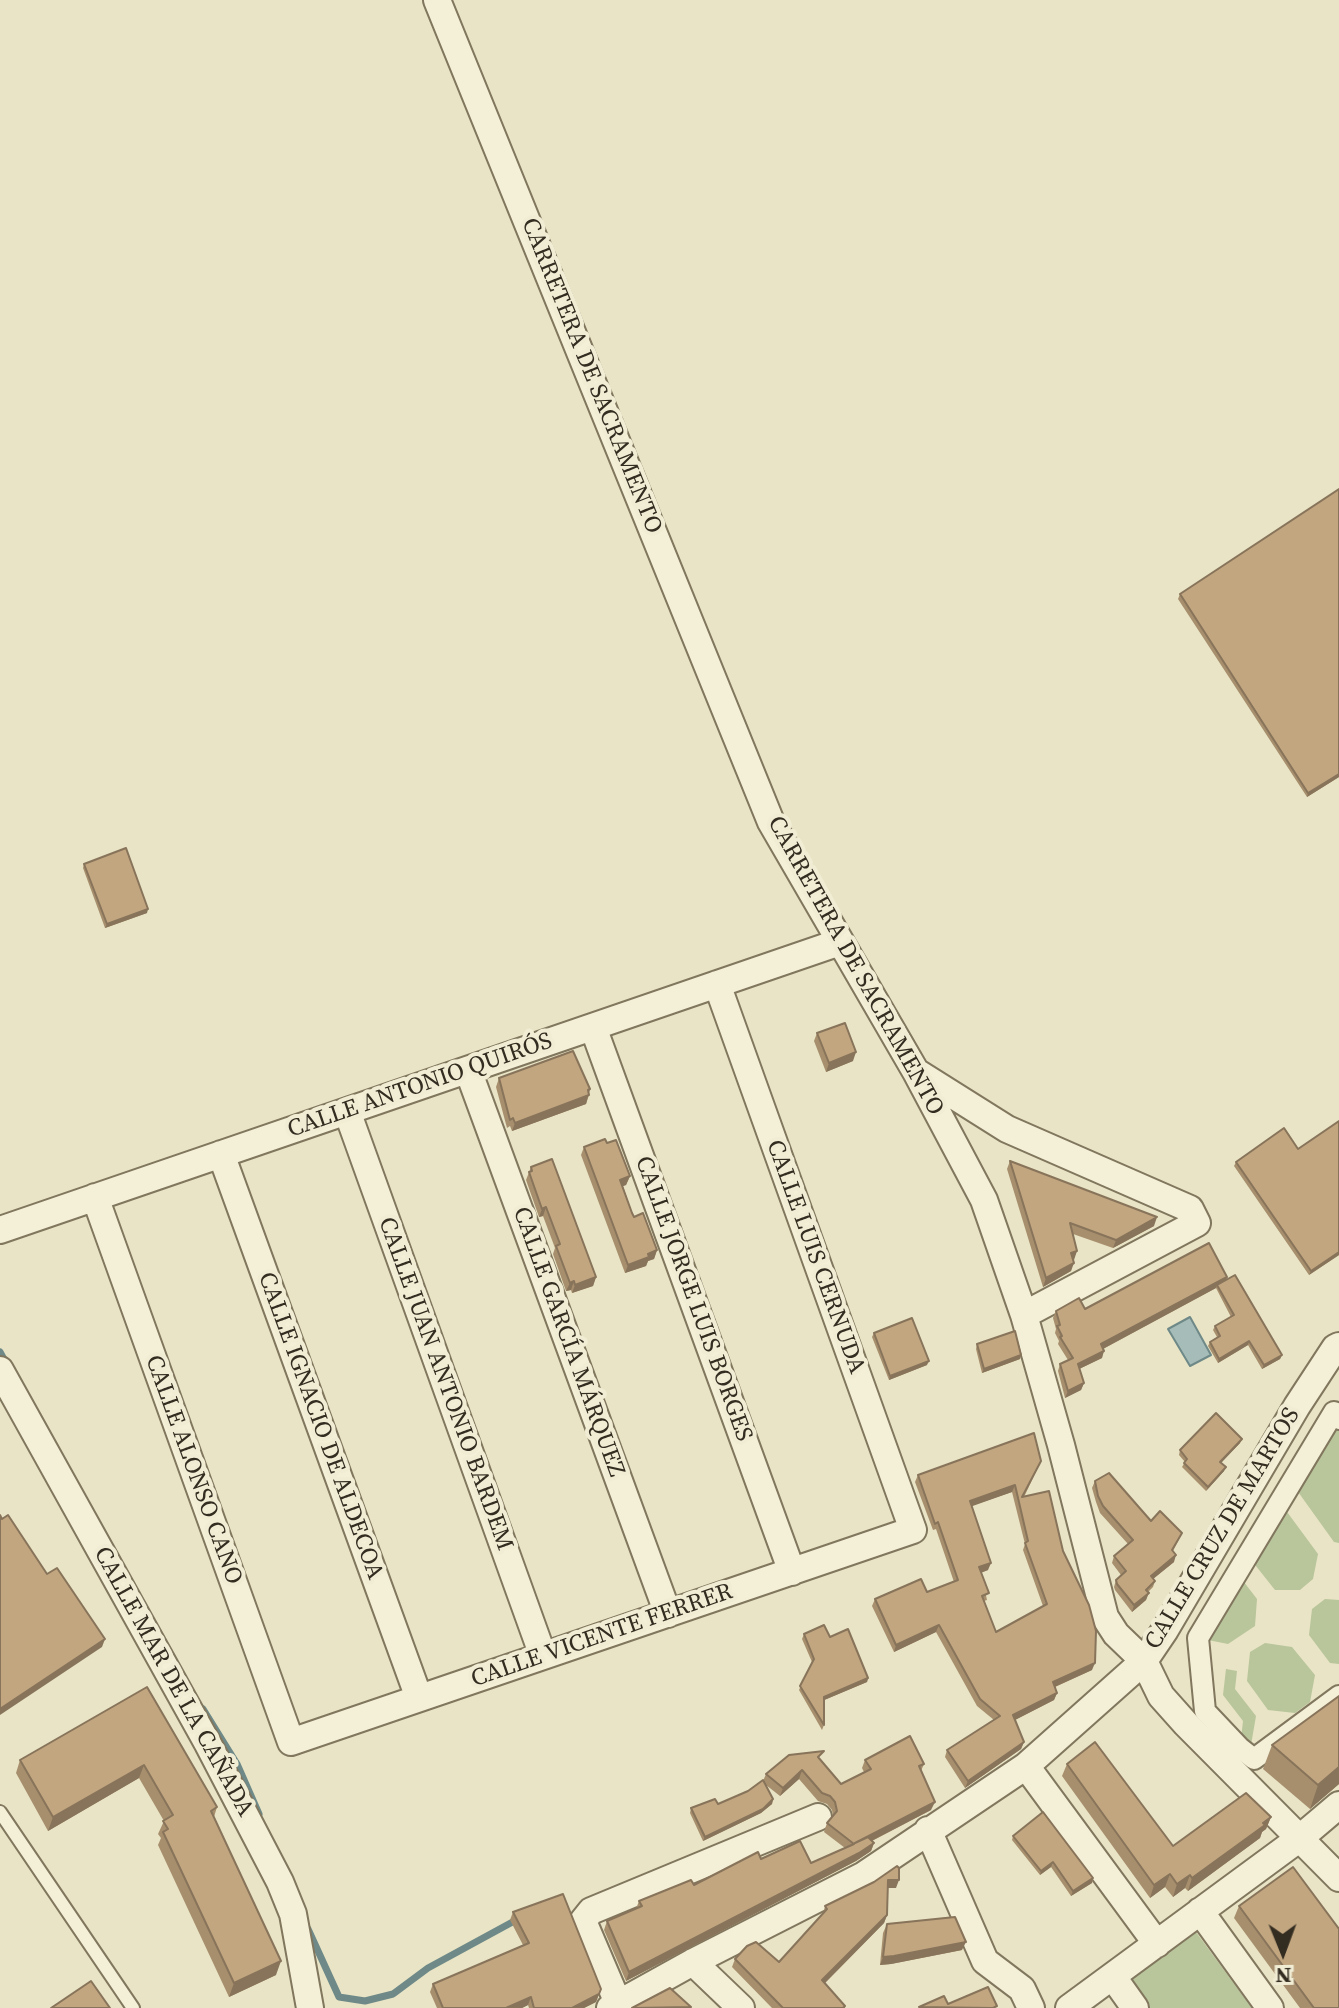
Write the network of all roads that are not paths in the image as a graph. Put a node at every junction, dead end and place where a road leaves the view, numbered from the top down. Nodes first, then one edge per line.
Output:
1 (437, 0) edge
2 (840, 942) junction
3 (717, 984) junction
4 (593, 1027) junction
5 (468, 1070) junction
6 (916, 1072) junction
7 (347, 1111) junction
8 (221, 1154) junction
9 (95, 1197) junction
10 (0, 1230) edge
11 (1024, 1315) junction
12 (1335, 1361) edge
13 (0, 1370) edge
14 (1339, 1419) edge
15 (913, 1530) joint
16 (792, 1572) junction
17 (668, 1614) junction
18 (543, 1656) junction
19 (1144, 1661) junction
20 (1339, 1688) edge
21 (1339, 1696) edge
22 (419, 1698) junction
23 (291, 1742) joint
24 (1240, 1762) junction
25 (1026, 1766) junction
26 (1339, 1805) edge
27 (0, 1812) edge
28 (818, 1817) dead end
29 (928, 1830) junction
30 (1300, 1838) junction
31 (1339, 1878) edge
32 (1200, 1911) junction
33 (1157, 1944) junction
34 (693, 1962) junction
35 (1113, 1977) junction
36 (731, 2005) edge
37 (614, 2006) edge
38 (133, 2008) edge
39 (310, 2008) edge
40 (1031, 2008) edge
41 (1069, 2008) edge
42 (1135, 2008) edge
43 (1270, 2008) edge

1 - 2 street, CARRETERA DE SACRAMENTO
2 - 3 street, CALLE ANTONIO QUIRÓS
2 - 6 street, CARRETERA DE SACRAMENTO
3 - 4 street, CALLE ANTONIO QUIRÓS
3 - 15 street, CALLE LUIS CERNUDA
4 - 5 street, CALLE ANTONIO QUIRÓS
4 - 16 street, CALLE JORGE LUIS BORGES
5 - 7 street, CALLE ANTONIO QUIRÓS
5 - 17 street, CALLE GARCÍA MÁRQUEZ
6 - 11 street, CARRETERA DE SACRAMENTO
6 - 11 street
7 - 8 street, CALLE ANTONIO QUIRÓS
7 - 18 street, CALLE JUAN ANTONIO BARDEM
8 - 9 street, CALLE ANTONIO QUIRÓS
8 - 22 street, CALLE IGNACIO DE ALDECOA
9 - 10 street, CALLE ANTONIO QUIRÓS
9 - 23 street, CALLE ALONSO CANO
11 - 19 street, CARRETERA DE SACRAMENTO
12 - 19 street, CALLE CRUZ DE MARTOS
13 - 39 street, CALLE MAR DE LA CAÑADA
14 - 24 street
15 - 16 street, CALLE VICENTE FERRER
16 - 17 street, CALLE VICENTE FERRER
17 - 18 street, CALLE VICENTE FERRER
18 - 22 street, CALLE VICENTE FERRER
19 - 24 street, CARRETERA DE SACRAMENTO
19 - 25 street, CALLE CRUZ DE MARTOS
20 - 24 street
21 - 24 street
22 - 23 street, CALLE VICENTE FERRER
24 - 30 street, CARRETERA DE SACRAMENTO
25 - 29 street, CALLE CRUZ DE MARTOS
25 - 33 street
26 - 30 street
27 - 38 lane
28 - 37 street
29 - 34 street, CALLE CRUZ DE MARTOS
29 - 40 street
30 - 31 street, CARRETERA DE SACRAMENTO
30 - 32 street
32 - 33 street
32 - 43 street
33 - 35 street
34 - 36 street
34 - 37 street, CALLE CRUZ DE MARTOS
35 - 41 street
35 - 42 street

